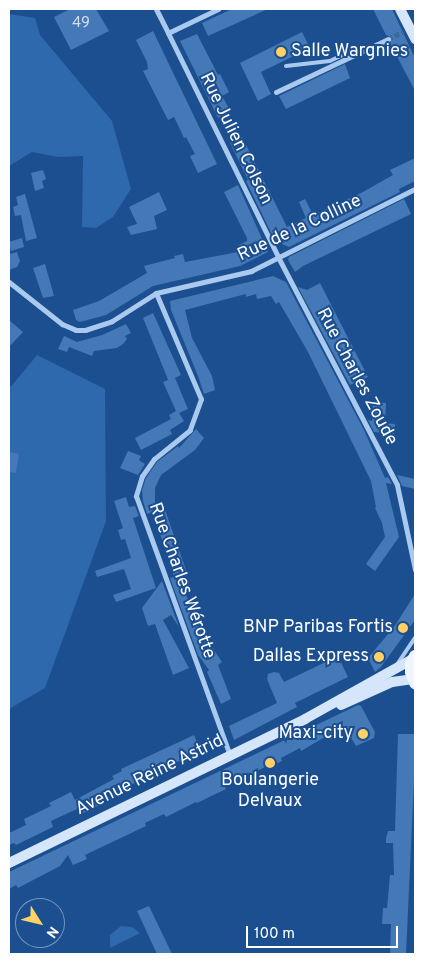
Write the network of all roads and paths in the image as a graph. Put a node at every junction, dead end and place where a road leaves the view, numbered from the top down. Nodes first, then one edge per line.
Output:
1 (156, 9) edge
2 (218, 9) edge
3 (400, 9) edge
4 (168, 33) junction
5 (388, 39) tunnel mouth
6 (415, 39) edge
7 (366, 50) junction
8 (286, 66) dead end
9 (276, 92) dead end
10 (415, 189) edge
11 (278, 257) junction
12 (9, 282) edge
13 (156, 294) junction
14 (415, 570) edge
15 (415, 638) edge
16 (414, 657) edge
17 (397, 668) junction
18 (414, 681) edge
19 (305, 719) junction
20 (230, 756) junction
21 (9, 863) edge

1 - 4 street, Rue Julien Colson
2 - 4 street
3 - 6 main road
4 - 11 street, Rue Julien Colson
5 - 7 street
7 - 8 lane
7 - 9 street
10 - 11 street, Rue de la Colline
11 - 13 street, Rue de la Colline
11 - 14 street, Rue Charles Zoude
12 - 13 street, Rue de la Colline
13 - 20 street, Rue Charles Wérotte
15 - 17 lane
16 - 17 main road, Avenue Reine Astrid
16 - 18 main road
17 - 19 main road, Avenue Reine Astrid
18 - 19 main road, Avenue Reine Astrid
19 - 20 main road, Avenue Reine Astrid
20 - 21 main road, Avenue Reine Astrid

